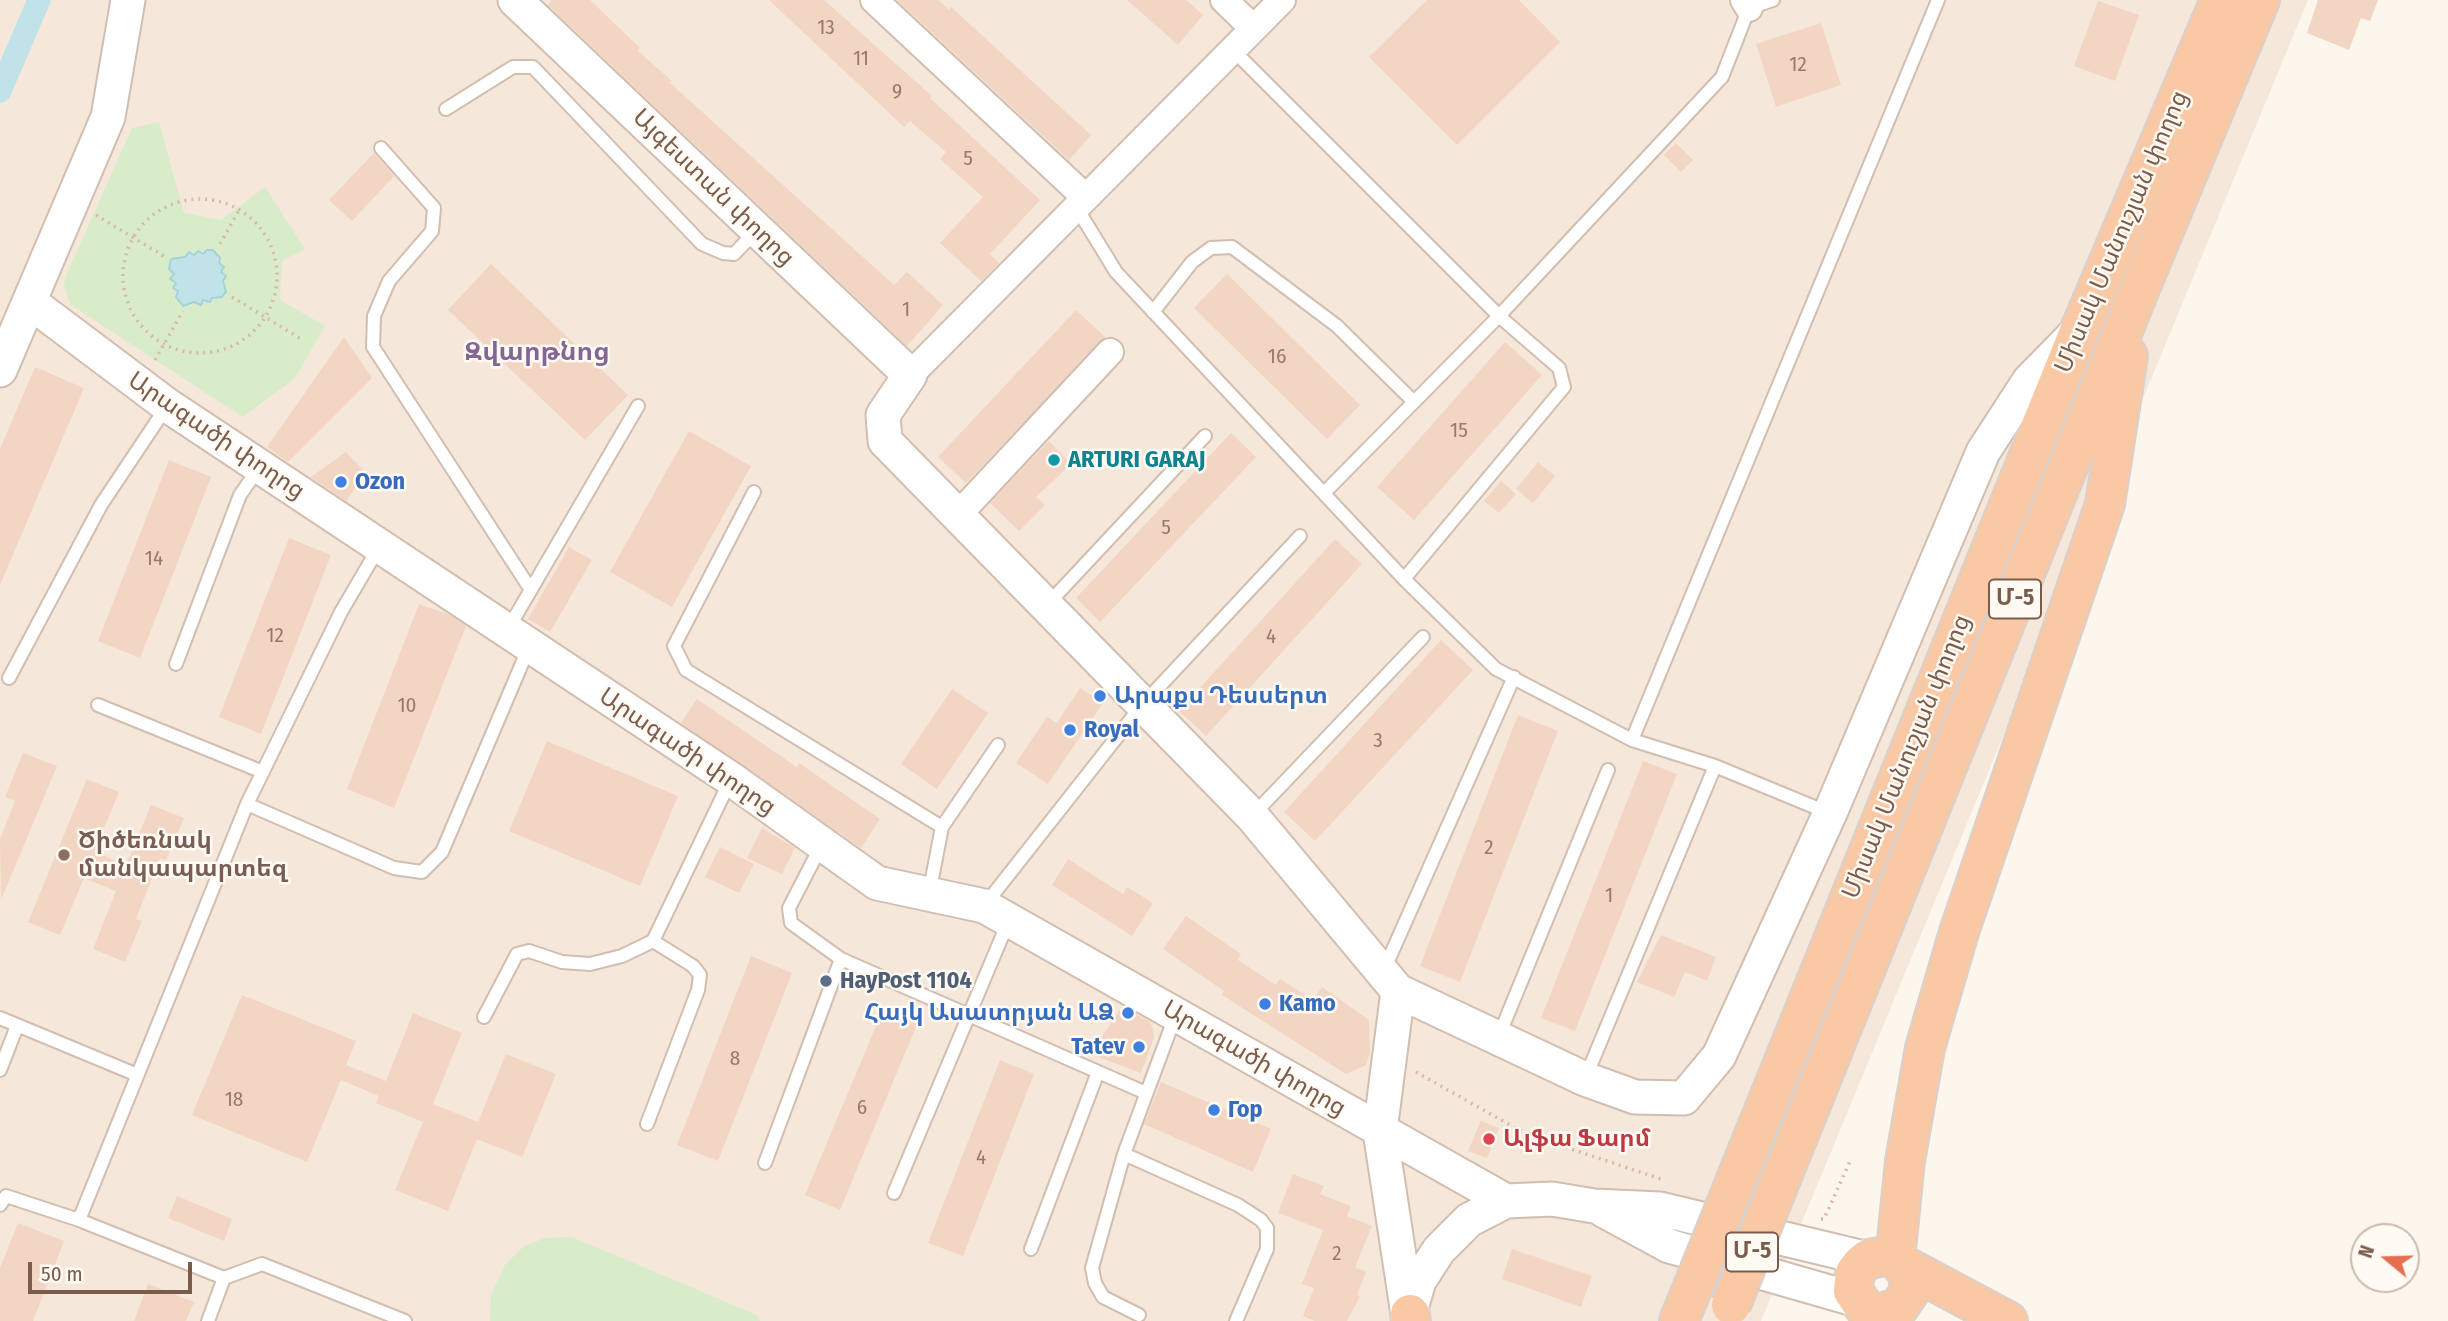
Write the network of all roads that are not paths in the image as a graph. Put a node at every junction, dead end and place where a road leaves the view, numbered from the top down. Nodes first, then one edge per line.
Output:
1 (128, 0) edge
2 (515, 0) edge
3 (874, 0) edge
4 (1224, 0) edge
5 (1282, 0) edge
6 (1938, 0) edge
7 (2220, 0) edge
8 (2260, 0) edge
9 (1755, 3) edge
10 (1253, 28) junction
11 (1233, 50) junction
12 (446, 109) dead end
13 (381, 148) dead end
14 (1081, 203) junction
15 (757, 230) junction
16 (2139, 291) junction
17 (30, 302) junction
18 (1153, 312) junction
19 (1499, 316) junction
20 (2081, 327) junction
21 (1110, 352) dead end
22 (0, 370) edge
23 (910, 375) junction
24 (1413, 401) junction
25 (167, 405) junction
26 (638, 406) dead end
27 (1205, 436) dead end
28 (260, 466) junction
29 (754, 492) dead end
30 (1324, 493) junction
31 (957, 516) junction
32 (1300, 536) dead end
33 (380, 547) junction
34 (1404, 579) junction
35 (531, 590) junction
36 (1046, 606) junction
37 (1423, 636) dead end
38 (518, 640) junction
39 (176, 664) dead end
40 (1514, 677) junction
41 (9, 678) dead end
42 (1143, 704) junction
43 (98, 705) dead end
44 (1632, 740) junction
45 (998, 745) dead end
46 (1715, 766) junction
47 (1608, 769) dead end
48 (263, 772) junction
49 (731, 779) junction
50 (247, 804) junction
51 (1830, 813) junction
52 (1252, 816) junction
53 (942, 827) junction
54 (822, 844) junction
55 (929, 894) junction
56 (997, 913) junction
57 (653, 941) junction
58 (841, 959) junction
59 (1390, 982) junction
60 (1176, 1014) junction
61 (969, 1016) junction
62 (484, 1017) dead end
63 (0, 1018) edge
64 (18, 1026) junction
65 (1498, 1038) junction
66 (0, 1070) edge
67 (1098, 1072) junction
68 (135, 1074) junction
69 (1585, 1079) junction
70 (1146, 1093) junction
71 (647, 1124) dead end
72 (1380, 1131) junction
73 (1124, 1154) junction
74 (765, 1163) dead end
75 (894, 1193) dead end
76 (1506, 1201) junction
77 (0, 1205) edge
78 (1594, 1206) junction
79 (79, 1220) junction
80 (1031, 1249) dead end
81 (1889, 1261) junction
82 (224, 1278) junction
83 (1684, 1307) edge
84 (1869, 1312) edge
85 (1728, 1313) edge
86 (1139, 1315) dead end
87 (1410, 1319) edge
88 (208, 1321) edge
89 (405, 1321) edge
90 (1236, 1321) edge
91 (2008, 1321) edge

1 - 17 street
2 - 15 street, Այգեստան փողոց
3 - 14 street
4 - 10 street
5 - 10 street
6 - 44 lane
7 - 20 highway, Միսակ Մանուշյան փողոց / Մ-5
8 - 16 highway, Միսակ Մանուշյան փողոց / Մ-5
9 - 19 lane
10 - 11 street
11 - 14 street
11 - 19 lane
12 - 15 lane
13 - 35 lane
14 - 18 lane
14 - 23 street
15 - 23 street, Այգեստան փողոց
16 - 81 highway
16 - 85 highway, Միսակ Մանուշյան փողոց / Մ-5, bridge
17 - 22 street
17 - 25 street, Արագածի փողոց
18 - 24 lane
18 - 30 lane
19 - 24 lane
19 - 34 lane
20 - 51 street
20 - 83 highway, Միսակ Մանուշյան փողոց / Մ-5, bridge
21 - 31 street
23 - 31 street
24 - 30 lane
25 - 28 street, Արագածի փողոց
25 - 41 lane
26 - 35 lane
27 - 36 lane
28 - 33 street, Արագածի փողոց
28 - 39 lane
29 - 53 lane
30 - 34 lane
31 - 36 street
32 - 42 lane
33 - 38 street, Արագածի փողոց
33 - 48 lane
34 - 40 lane
35 - 38 lane
36 - 42 street
37 - 52 lane
38 - 49 street, Արագածի փողոց
38 - 50 lane
40 - 44 lane
40 - 59 lane
42 - 52 street
42 - 56 lane
43 - 48 lane
44 - 46 lane
45 - 53 lane
46 - 51 lane
46 - 69 lane
47 - 65 lane
48 - 50 lane
49 - 54 street, Արագածի փողոց
49 - 57 lane
50 - 68 lane
51 - 69 street
52 - 59 street
53 - 55 lane
54 - 55 street, Արագածի փողոց
54 - 58 lane
55 - 56 street, Արագածի փողոց
56 - 60 street, Արագածի փողոց
56 - 61 lane
57 - 62 lane
57 - 71 lane
58 - 61 lane
58 - 74 lane
59 - 65 street
59 - 72 street
60 - 70 lane
60 - 72 street, Արագածի փողոց
61 - 67 lane
61 - 75 lane
63 - 64 lane
64 - 66 lane
64 - 68 lane
65 - 69 street
67 - 70 lane
67 - 80 lane
68 - 79 lane
70 - 73 lane
72 - 76 street, Արագածի փողոց
72 - 87 street
73 - 86 lane
73 - 90 lane
76 - 78 street
76 - 87 street
77 - 79 lane
78 - 81 street
78 - 84 street
79 - 82 lane
81 - 84 highway
81 - 84 highway
81 - 91 highway
82 - 88 lane
82 - 89 lane

